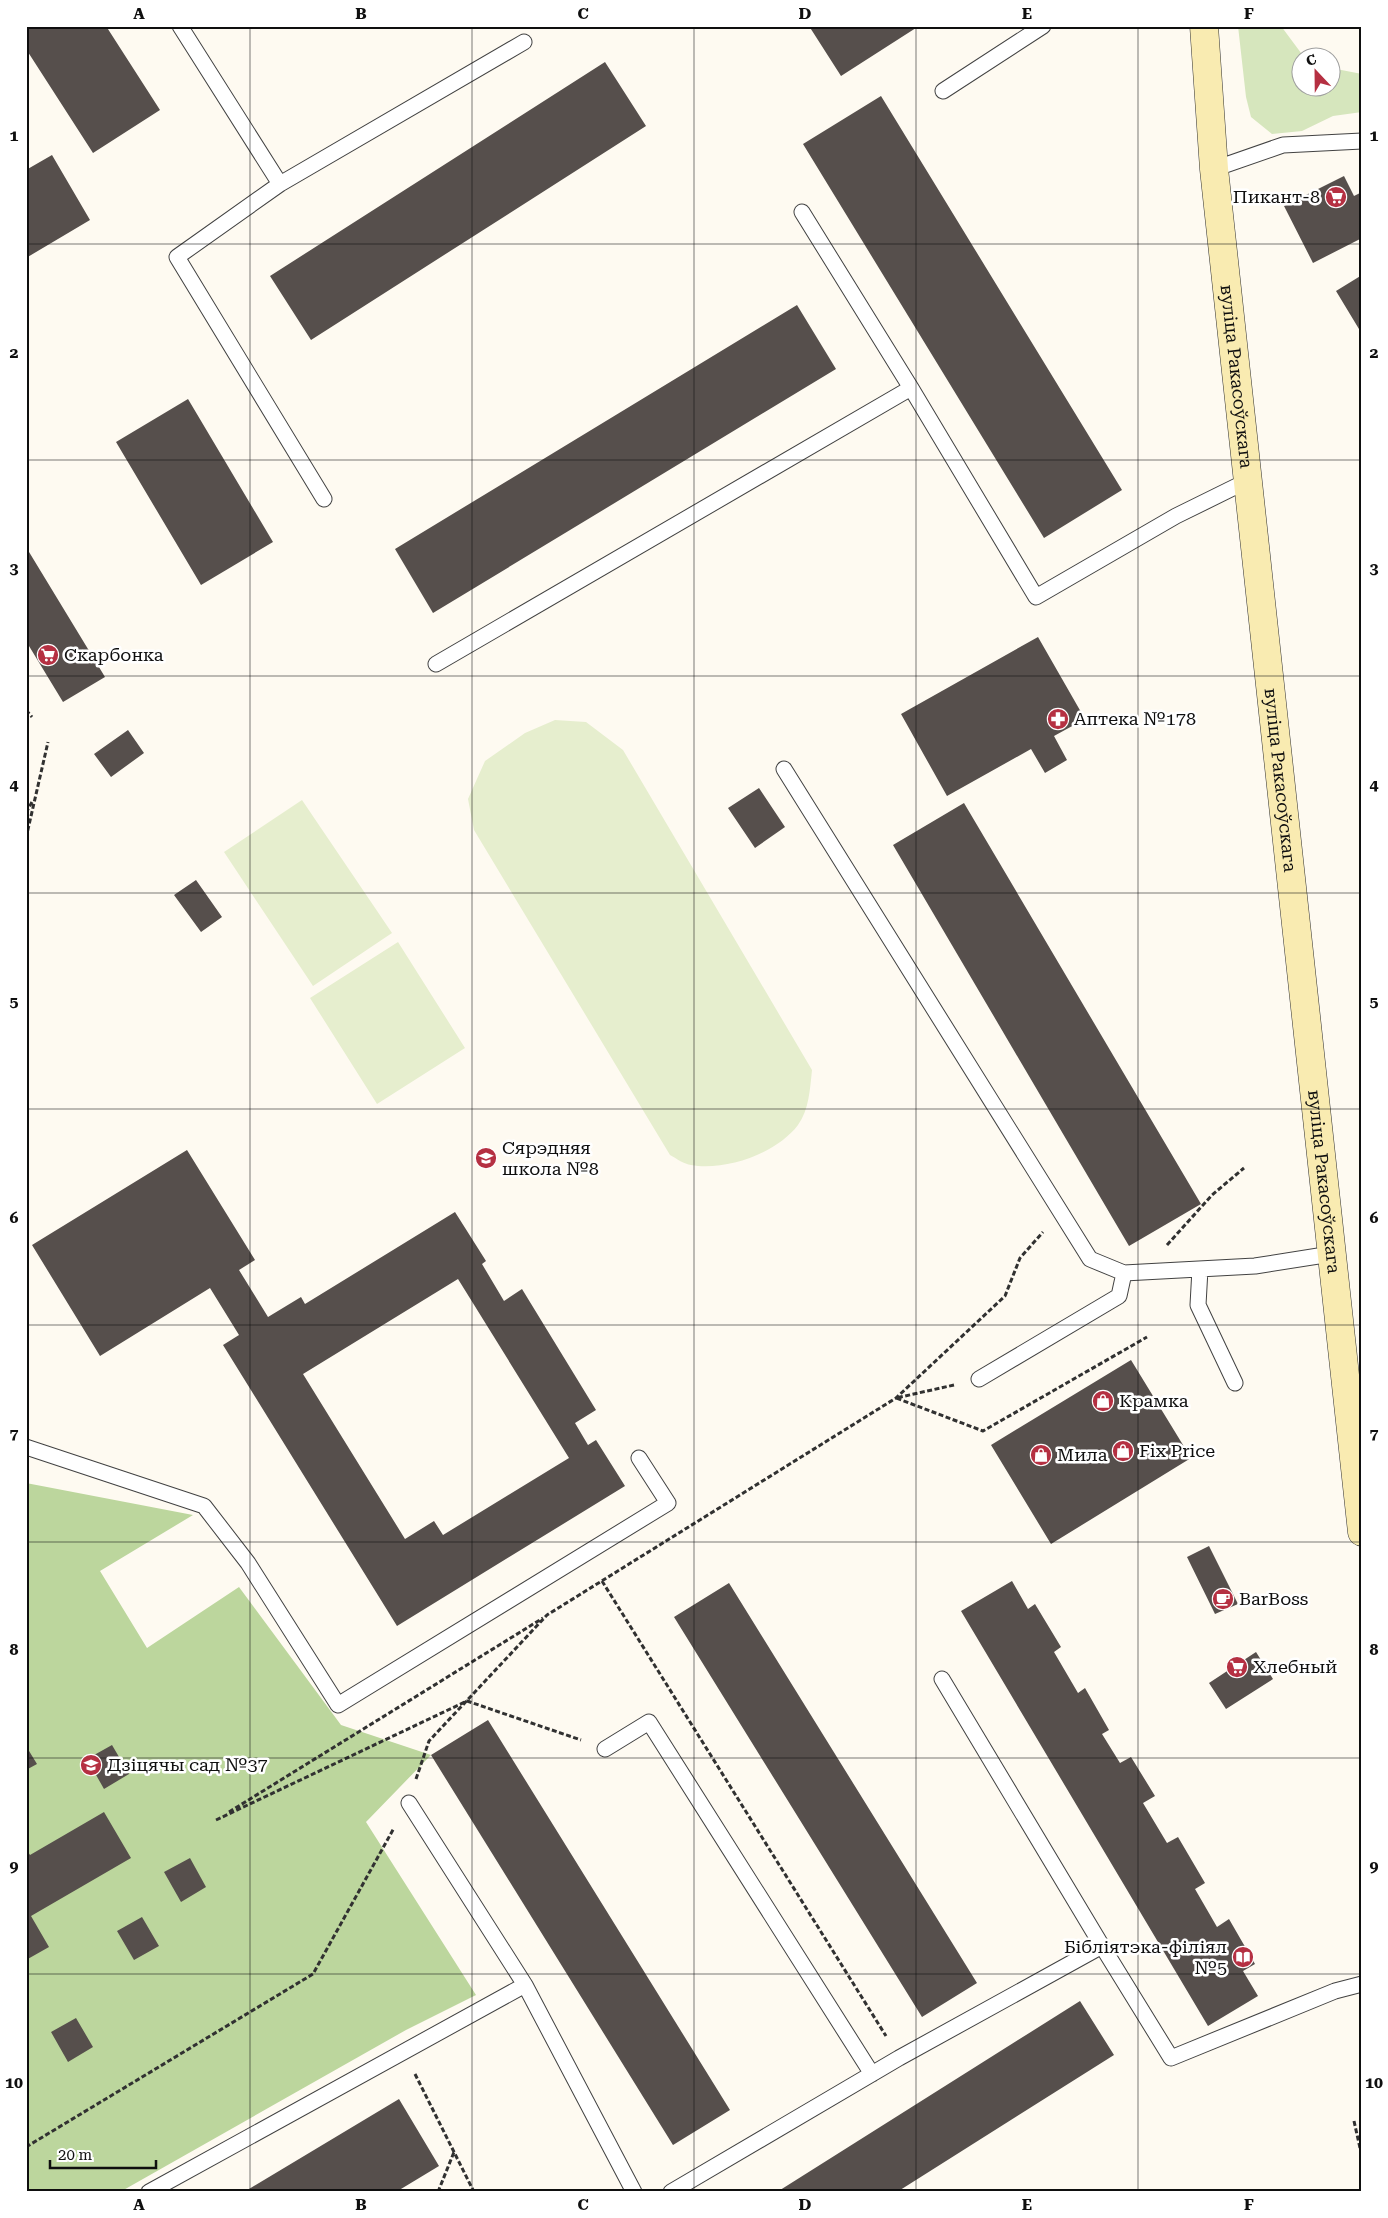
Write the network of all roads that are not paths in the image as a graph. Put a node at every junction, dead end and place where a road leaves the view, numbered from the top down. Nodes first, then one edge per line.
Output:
1 (180, 26) edge
2 (1043, 26) edge
3 (1204, 26) edge
4 (524, 42) dead end
5 (943, 91) dead end
6 (1362, 141) edge
7 (1214, 169) junction
8 (280, 184) junction
9 (802, 212) dead end
10 (911, 388) junction
11 (1247, 481) junction
12 (324, 499) dead end
13 (436, 664) dead end
14 (784, 768) dead end
15 (1331, 1254) junction
16 (1200, 1269) junction
17 (1124, 1273) junction
18 (979, 1379) dead end
19 (1235, 1383) dead end
20 (26, 1447) edge
21 (639, 1458) dead end
22 (1362, 1532) edge
23 (942, 1679) dead end
24 (605, 1749) road end
25 (409, 1802) road end
26 (1102, 1946) junction
27 (1362, 1984) edge
28 (525, 1985) junction
29 (872, 2074) junction
30 (149, 2192) edge
31 (634, 2192) edge
32 (671, 2192) edge

1 - 8 lane
2 - 5 lane
3 - 7 main road, вуліца Ракасоўскага
4 - 8 lane
6 - 7 lane
7 - 11 main road, вуліца Ракасоўскага
8 - 12 lane
9 - 10 lane
10 - 11 lane
10 - 13 lane
11 - 15 main road, вуліца Ракасоўскага
14 - 17 lane
15 - 16 lane
15 - 22 main road, вуліца Ракасоўскага
16 - 17 lane
16 - 19 lane
17 - 18 lane
20 - 21 lane
23 - 26 lane
24 - 29 lane
25 - 28 lane
26 - 27 lane
26 - 29 lane
28 - 30 lane
28 - 31 lane
29 - 32 lane

